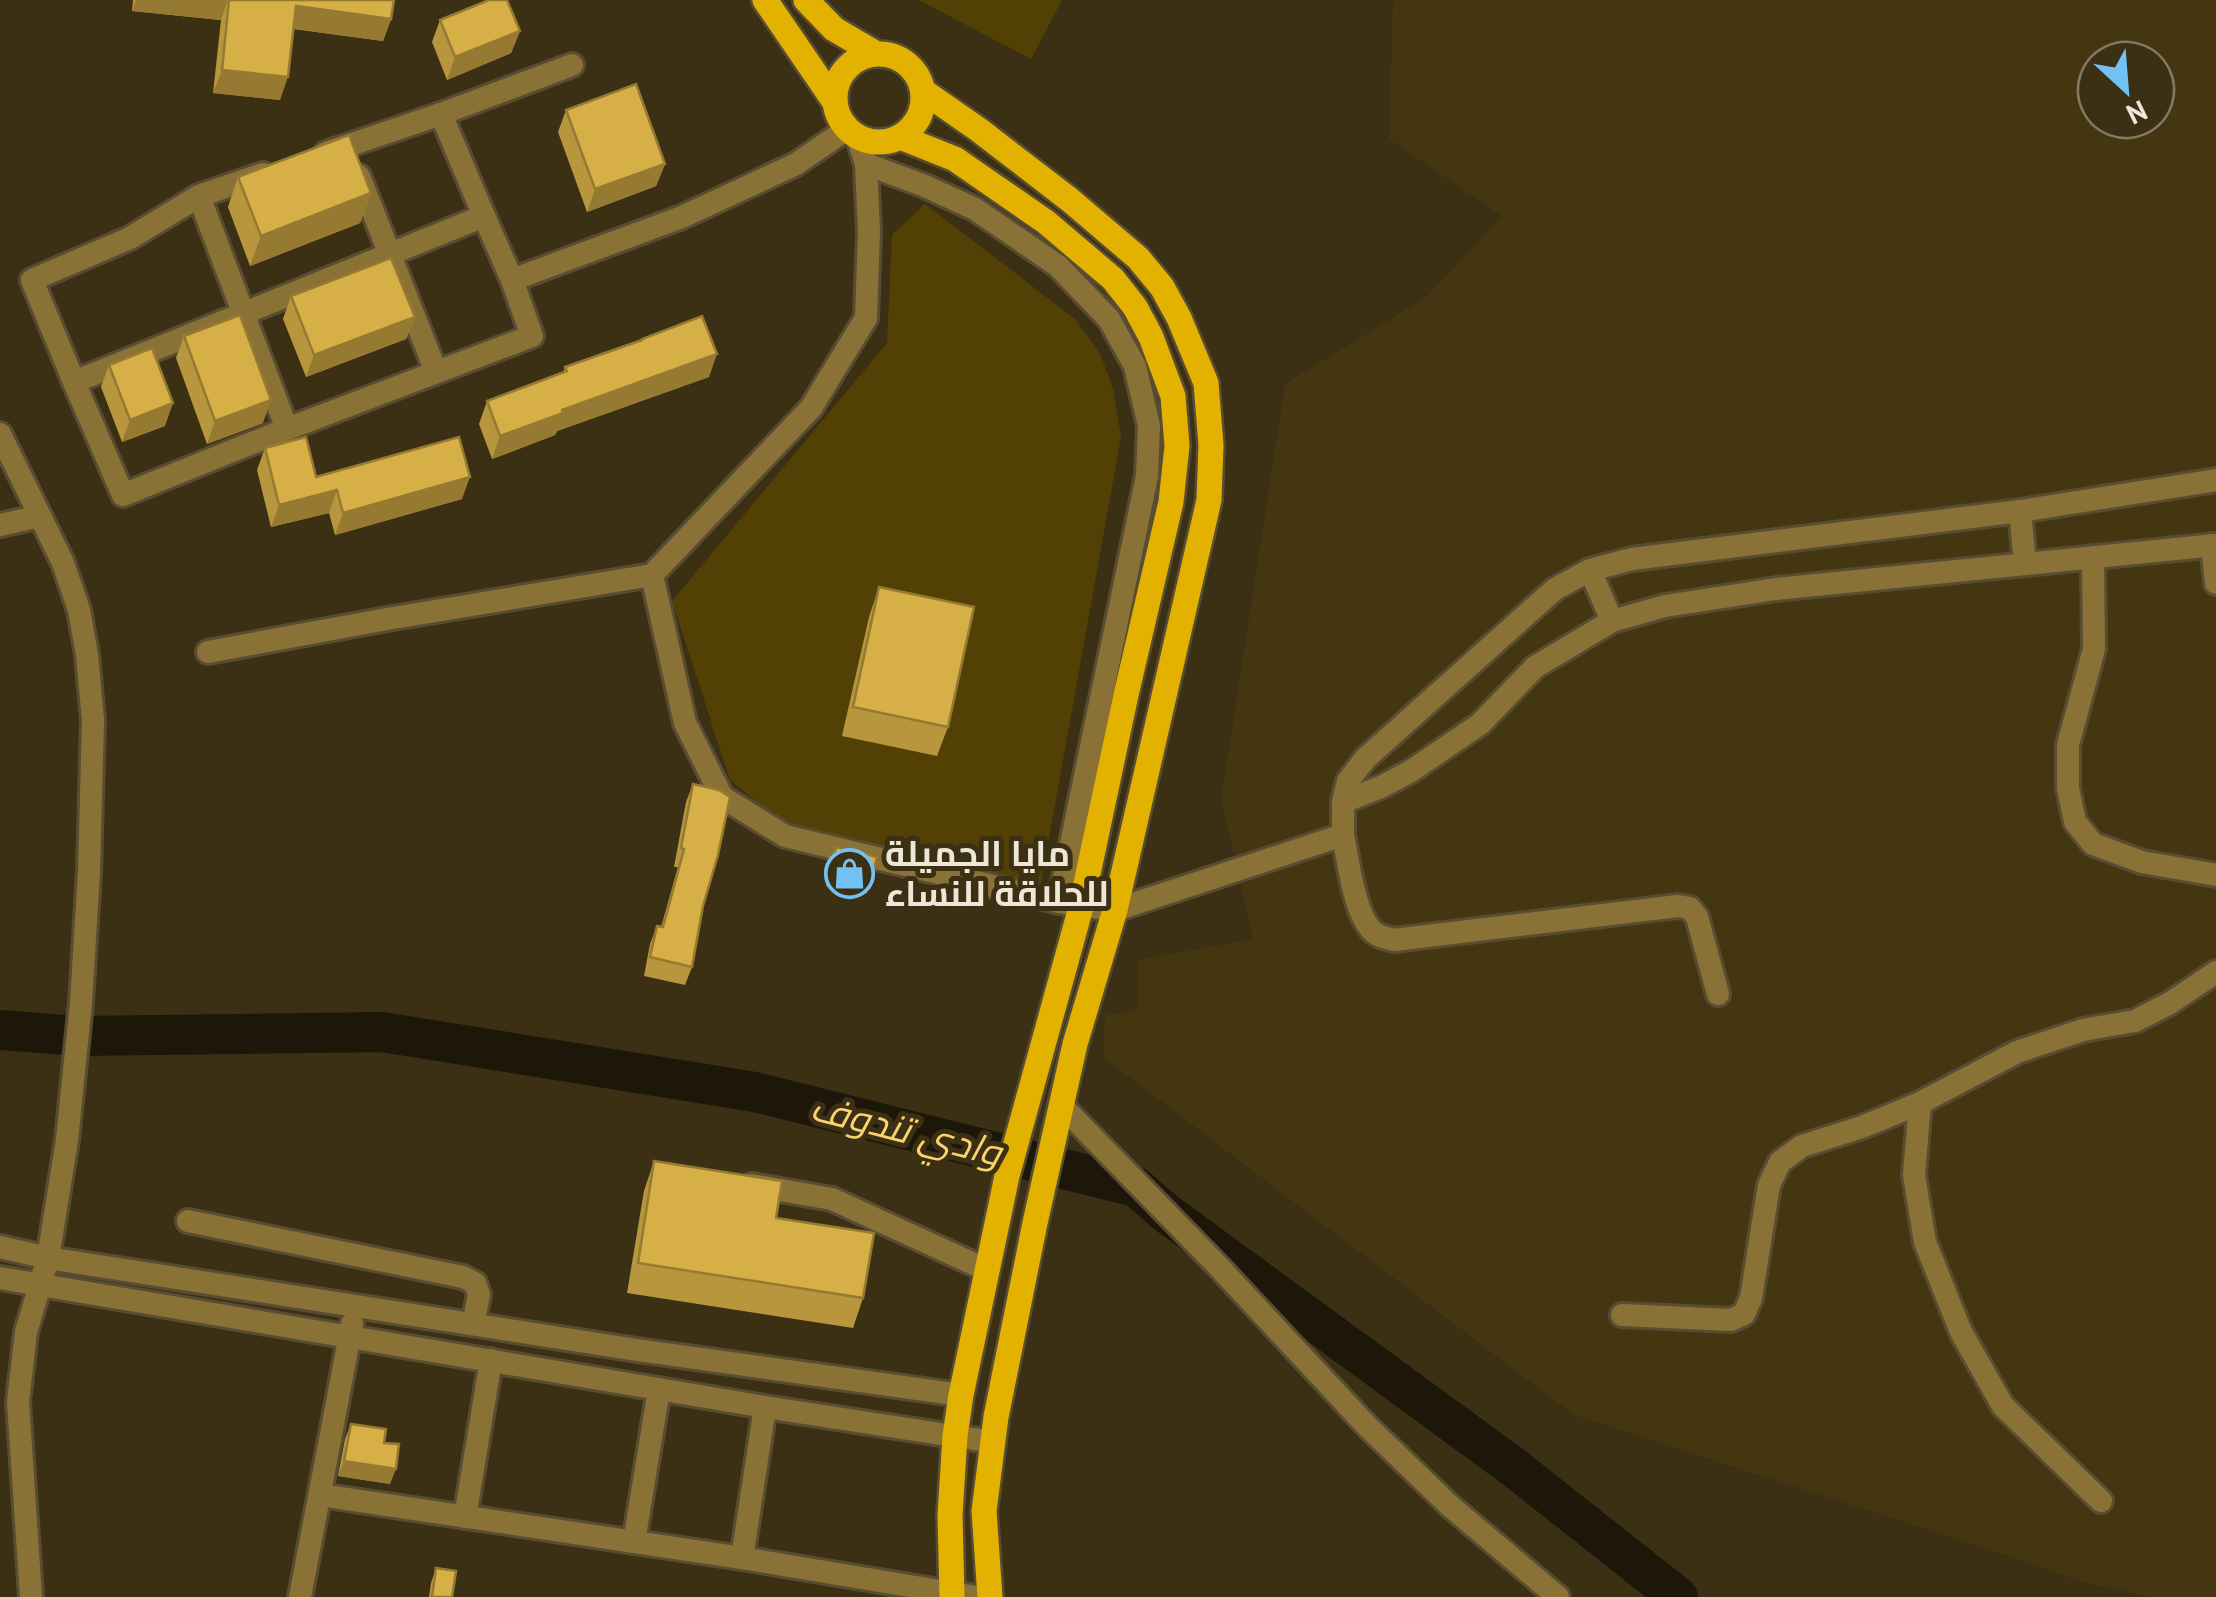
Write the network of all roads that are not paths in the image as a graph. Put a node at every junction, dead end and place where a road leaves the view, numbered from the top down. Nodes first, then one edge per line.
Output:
1 (765, 0) edge
2 (806, 0) edge
3 (875, 53) junction
4 (572, 65) dead end
5 (923, 91) junction
6 (834, 102) junction
7 (440, 114) junction
8 (852, 133) junction
9 (900, 137) junction
10 (347, 146) junction
11 (866, 164) junction
12 (199, 196) junction
13 (484, 216) junction
14 (388, 254) junction
15 (512, 280) junction
16 (244, 313) junction
17 (436, 372) junction
18 (74, 382) junction
19 (287, 429) junction
20 (0, 434) edge
21 (2216, 480) edge
22 (2020, 511) junction
23 (40, 516) junction
24 (0, 525) edge
25 (2214, 545) edge
26 (2094, 558) junction
27 (2025, 564) junction
28 (1590, 570) junction
29 (652, 575) junction
30 (2216, 584) edge
31 (1612, 621) junction
32 (208, 652) dead end
33 (1343, 802) junction
34 (1343, 835) junction
35 (2216, 875) edge
36 (1070, 905) junction
37 (1114, 910) junction
38 (2216, 972) edge
39 (1718, 994) dead end
40 (1920, 1104) junction
41 (1061, 1105) junction
42 (738, 1183) edge
43 (188, 1221) dead end
44 (0, 1246) edge
45 (48, 1258) junction
46 (987, 1270) junction
47 (0, 1278) edge
48 (41, 1286) junction
49 (355, 1306) junction
50 (1622, 1315) dead end
51 (473, 1324) junction
52 (350, 1337) junction
53 (491, 1360) junction
54 (660, 1389) junction
55 (961, 1395) junction
56 (765, 1407) junction
57 (955, 1436) junction
58 (993, 1442) junction
59 (320, 1495) junction
60 (2102, 1500) dead end
61 (465, 1517) junction
62 (634, 1542) junction
63 (742, 1558) junction
64 (960, 1595) edge
65 (31, 1597) edge
66 (300, 1597) edge
67 (990, 1597) edge
68 (1558, 1597) edge

1 - 6 main road
2 - 3 main road
3 - 5 main road
3 - 6 main road
4 - 7 street
5 - 9 main road
5 - 37 main road
6 - 8 main road
7 - 10 street
7 - 13 street
8 - 9 main road
8 - 11 street
8 - 15 street
9 - 36 main road
10 - 12 street
10 - 14 street
11 - 29 street
11 - 36 street
12 - 16 street
12 - 18 street
13 - 14 street
13 - 15 street
14 - 16 street
14 - 17 street
15 - 17 street
16 - 18 street
16 - 19 street
17 - 19 street
18 - 19 street
20 - 23 street
21 - 22 street
22 - 27 street
22 - 28 street
23 - 24 street
23 - 45 street
25 - 26 street
25 - 30 street
26 - 27 street
26 - 35 street
27 - 31 street
28 - 31 street
28 - 33 street
29 - 32 street
29 - 36 street
31 - 33 street
33 - 34 street
34 - 37 street
34 - 39 street
36 - 37 street
36 - 46 main road
37 - 41 main road
38 - 40 street
40 - 50 street
40 - 60 street
41 - 58 main road
41 - 68 street
42 - 46 street
43 - 51 street
44 - 45 street
45 - 48 street
45 - 49 street
46 - 55 main road
47 - 48 street
48 - 52 street
48 - 65 street
49 - 51 street
49 - 52 street
51 - 55 street
52 - 53 street
52 - 59 street
53 - 54 street
53 - 61 street
54 - 56 street
54 - 62 street
55 - 57 main road
56 - 57 street
56 - 63 street
57 - 58 street
57 - 64 main road
58 - 67 main road
59 - 61 street
59 - 66 street
61 - 62 street
62 - 63 street
63 - 64 street

